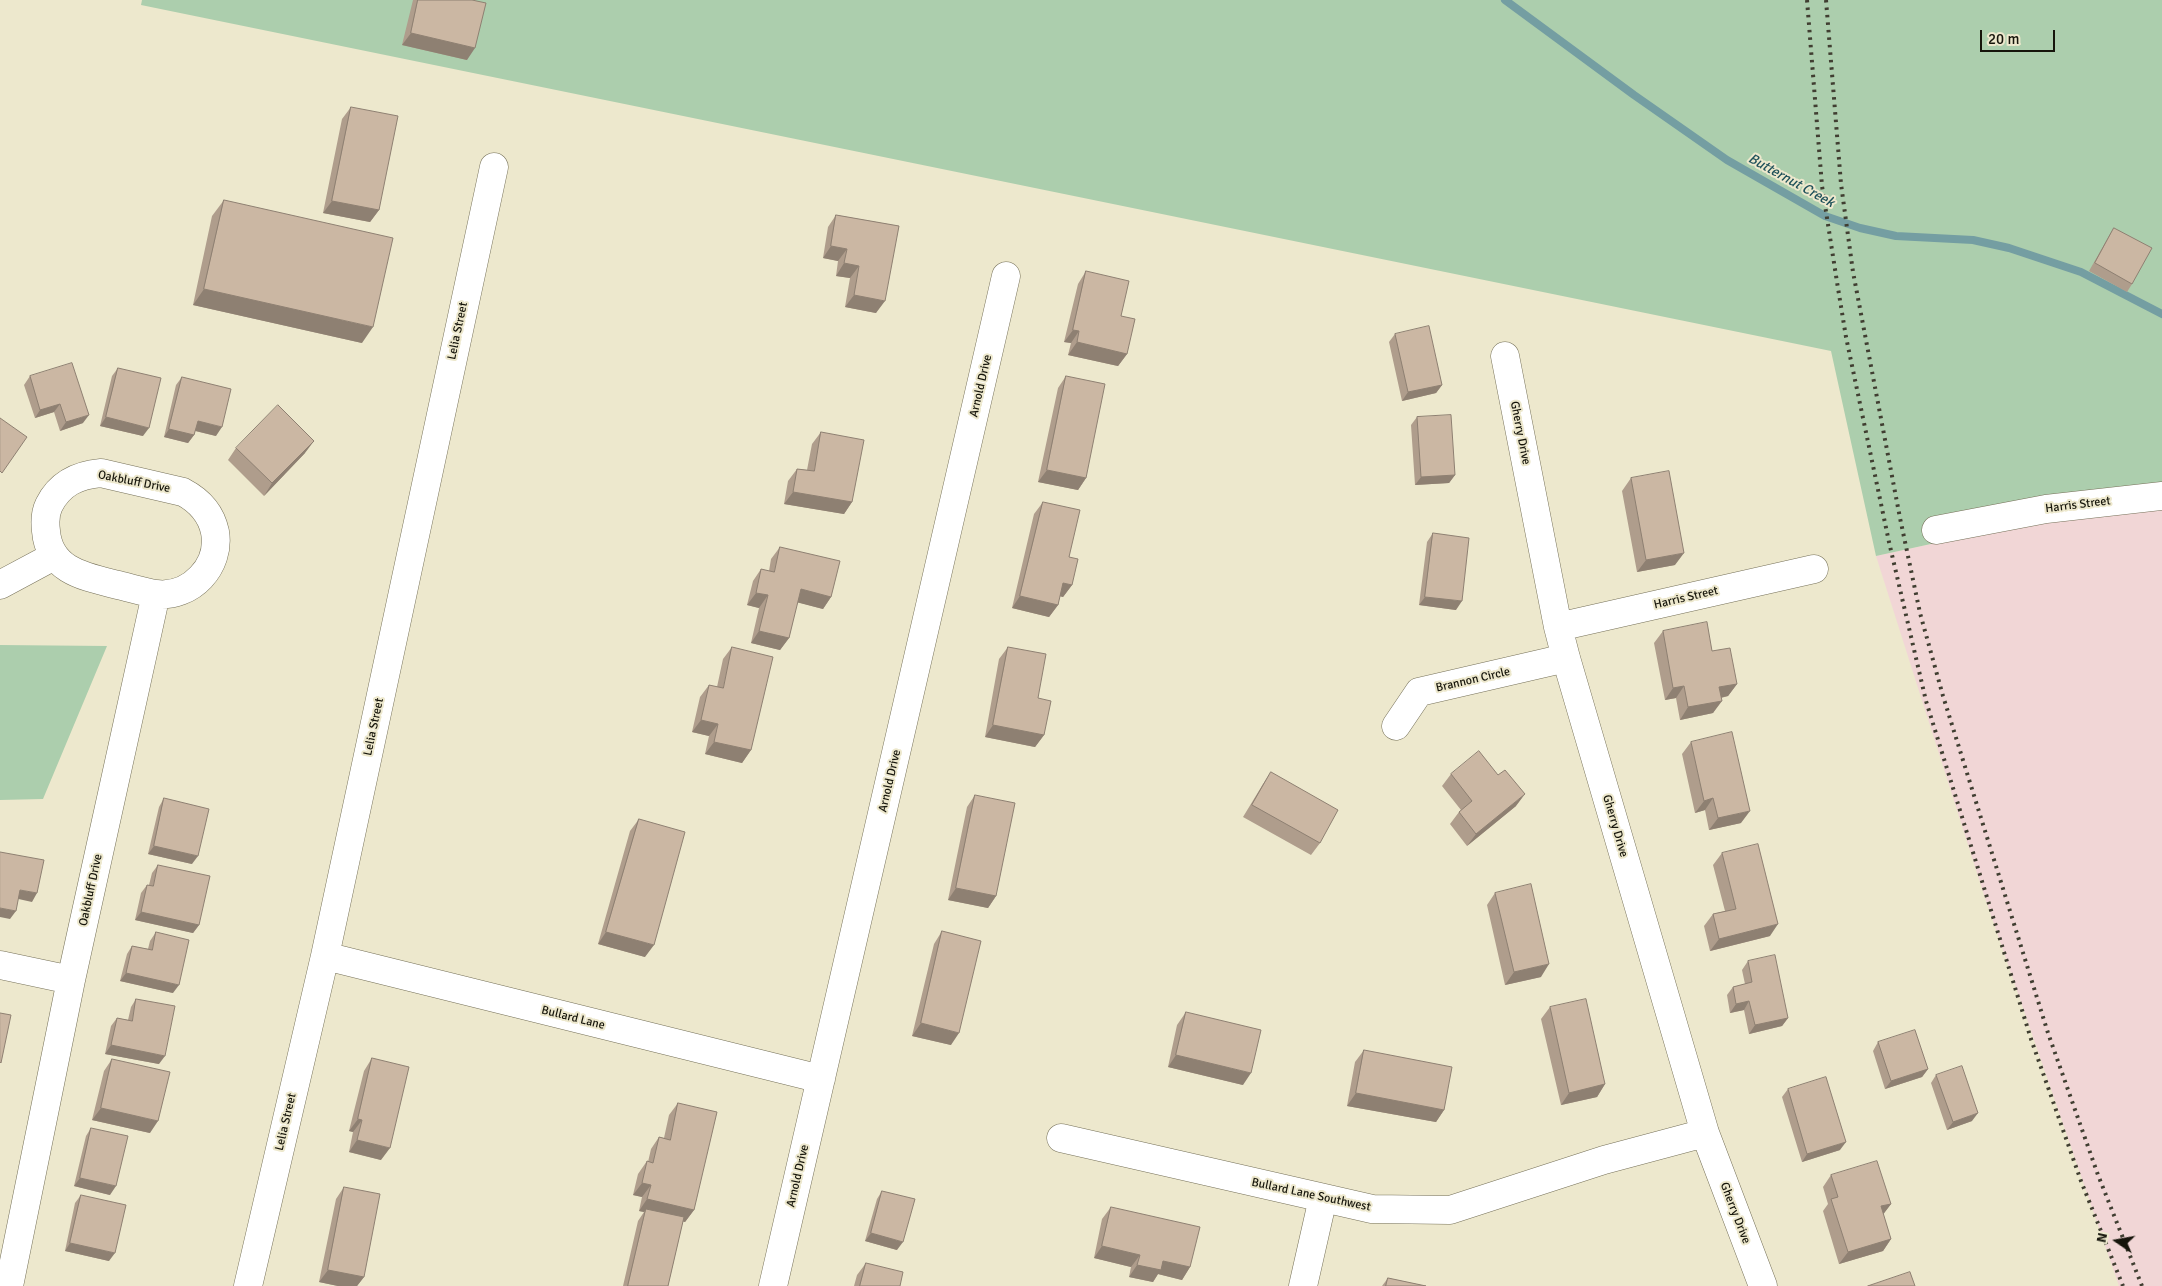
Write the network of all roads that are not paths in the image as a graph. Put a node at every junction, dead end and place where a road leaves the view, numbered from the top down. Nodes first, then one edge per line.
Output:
1 (494, 167) dead end
2 (1006, 276) dead end
3 (1505, 356) dead end
4 (2162, 496) edge
5 (1936, 530) dead end
6 (54, 556) junction
7 (1814, 569) dead end
8 (0, 585) edge
9 (156, 594) junction
10 (1558, 627) junction
11 (1566, 658) junction
12 (1396, 726) dead end
13 (324, 956) junction
14 (0, 965) edge
15 (71, 980) junction
16 (821, 1079) junction
17 (1705, 1134) junction
18 (1061, 1138) dead end
19 (1324, 1198) junction
20 (9, 1286) edge
21 (248, 1286) edge
22 (772, 1286) edge
23 (1302, 1286) edge
24 (1763, 1286) edge

1 - 13 street, Lelia Street
2 - 16 street, Arnold Drive
3 - 10 street, Gherry Drive
4 - 5 street, Harris Street
6 - 8 street
6 - 9 street, Oakbluff Drive
6 - 9 street, Oakbluff Drive
7 - 10 street, Harris Street
9 - 15 street, Oakbluff Drive
10 - 11 street, Gherry Drive
11 - 12 street, Brannon Circle
11 - 17 street, Gherry Drive
13 - 16 street, Bullard Lane
13 - 21 street, Lelia Street
14 - 15 street
15 - 20 street, Oakbluff Drive
16 - 22 street, Arnold Drive
17 - 19 street, Bullard Lane Southwest
17 - 24 street, Gherry Drive
18 - 19 street, Bullard Lane Southwest
19 - 23 street

